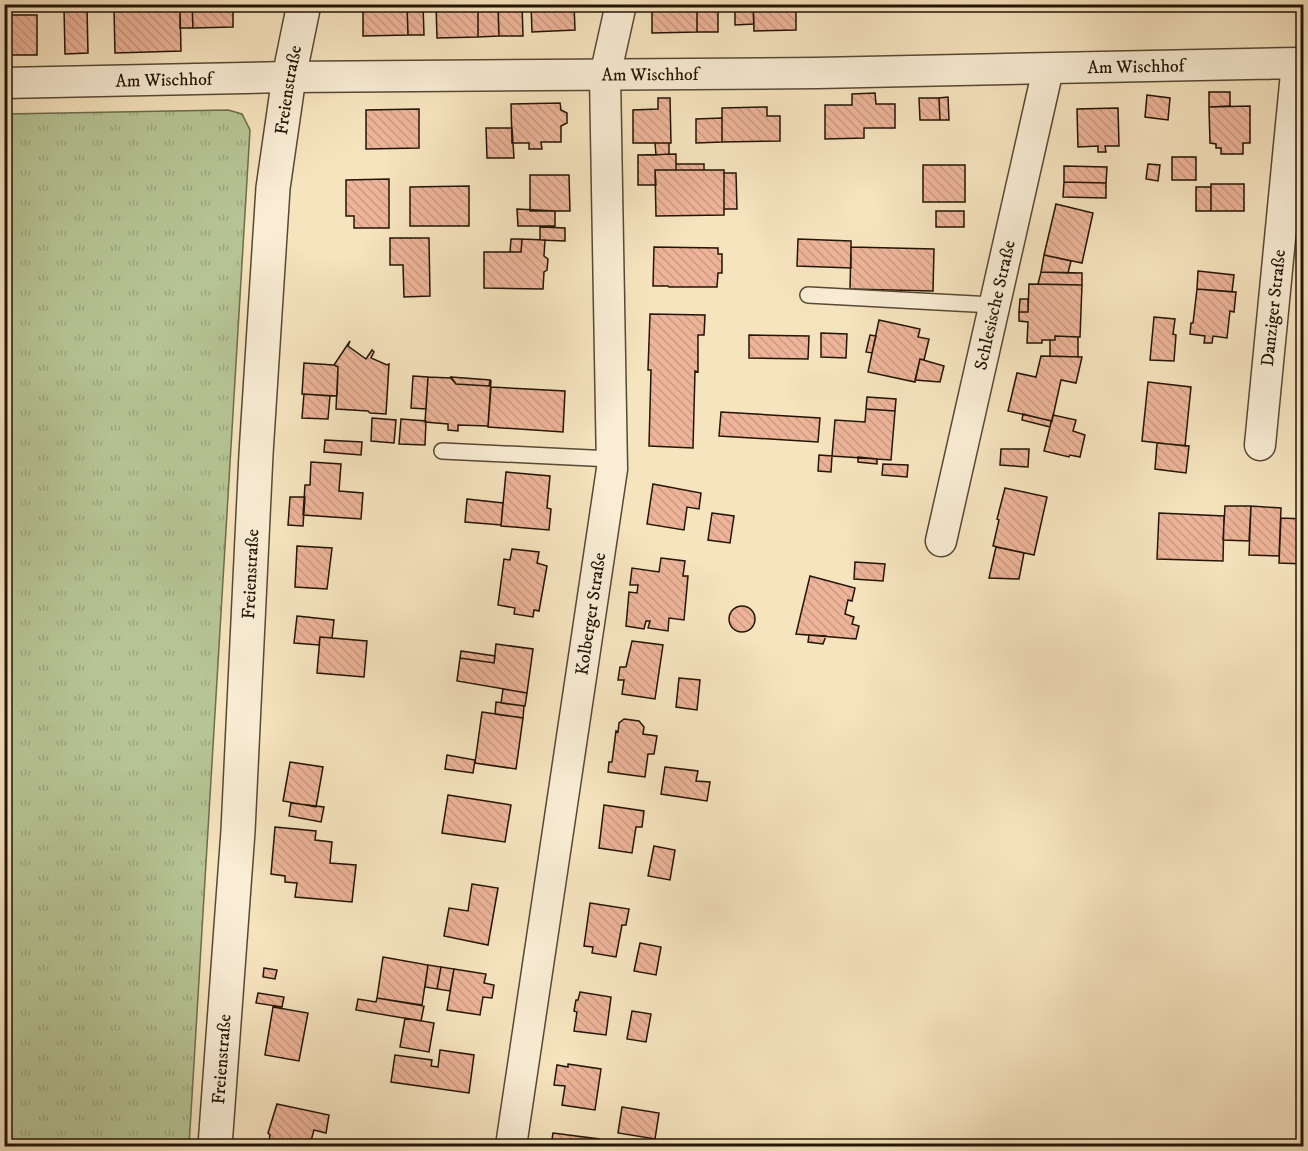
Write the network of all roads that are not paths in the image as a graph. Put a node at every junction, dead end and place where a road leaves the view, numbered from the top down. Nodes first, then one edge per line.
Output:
1 (303, 4) edge
2 (621, 4) edge
3 (1297, 63) joint
4 (1048, 69) junction
5 (605, 76) junction
6 (290, 77) junction
7 (4, 83) edge
8 (808, 295) dead end
9 (993, 305) junction
10 (1260, 445) dead end
11 (442, 451) dead end
12 (612, 459) junction
13 (941, 541) dead end
14 (215, 1146) edge
15 (511, 1146) edge

1 - 6 street, Freienstraße
2 - 5 street, Kolberger Straße
3 - 4 street, Am Wischhof
3 - 10 street, Danziger Straße
4 - 5 street, Am Wischhof
4 - 9 street, Schlesische Straße
5 - 6 street, Am Wischhof
5 - 12 street, Kolberger Straße
6 - 7 street, Am Wischhof
6 - 14 street, Freienstraße
8 - 9 lane
9 - 13 street, Schlesische Straße
11 - 12 lane
12 - 15 street, Kolberger Straße

